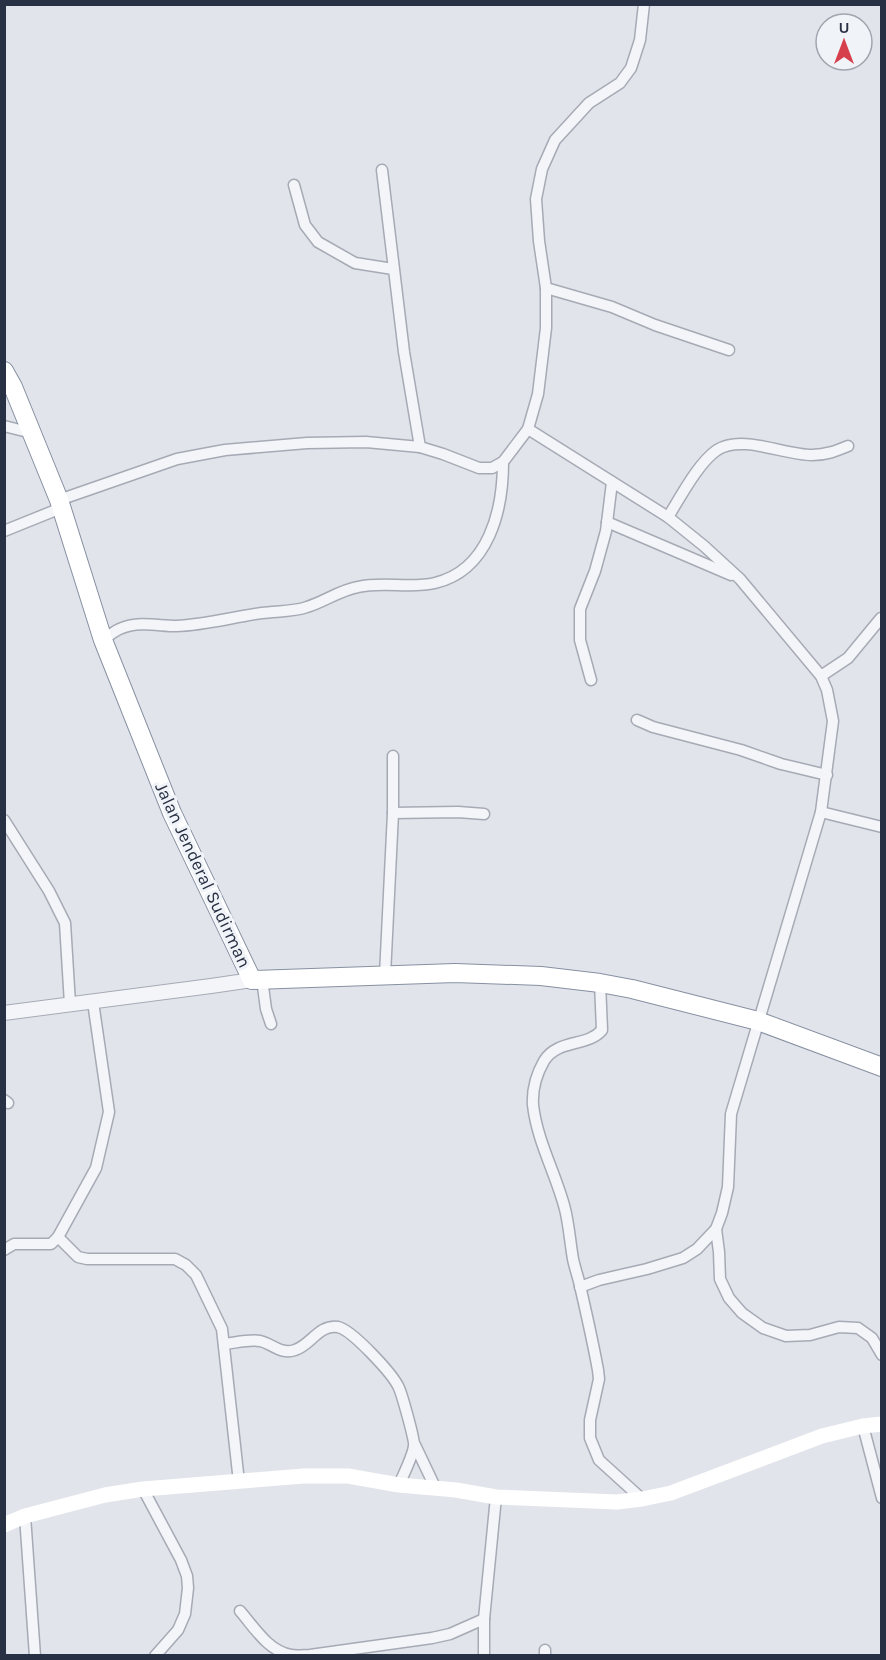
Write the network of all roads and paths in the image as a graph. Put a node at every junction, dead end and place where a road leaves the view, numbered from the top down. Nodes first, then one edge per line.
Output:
1 (644, 4) edge
2 (382, 171) dead end
3 (294, 185) dead end
4 (393, 269) junction
5 (546, 288) junction
6 (729, 350) dead end
7 (4, 371) edge
8 (4, 426) edge
9 (528, 429) junction
10 (32, 433) junction
11 (848, 446) dead end
12 (420, 447) junction
13 (503, 462) junction
14 (612, 482) junction
15 (60, 504) junction
16 (668, 517) junction
17 (607, 522) junction
18 (4, 531) edge
19 (740, 579) junction
20 (881, 618) edge
21 (103, 640) junction
22 (821, 676) junction
23 (591, 680) dead end
24 (637, 720) dead end
25 (393, 756) dead end
26 (827, 775) junction
27 (821, 812) junction
28 (393, 813) junction
29 (484, 814) dead end
30 (4, 820) edge
31 (882, 827) edge
32 (385, 975) junction
33 (257, 979) junction
34 (600, 983) junction
35 (93, 1002) junction
36 (70, 1004) junction
37 (4, 1013) edge
38 (758, 1022) junction
39 (271, 1024) dead end
40 (882, 1067) edge
41 (716, 1229) junction
42 (58, 1237) junction
43 (4, 1250) edge
44 (580, 1287) junction
45 (877, 1336) edge
46 (224, 1344) junction
47 (882, 1354) edge
48 (882, 1424) edge
49 (863, 1426) junction
50 (415, 1445) junction
51 (239, 1482) junction
52 (399, 1485) junction
53 (435, 1487) junction
54 (143, 1489) junction
55 (496, 1497) junction
56 (882, 1498) edge
57 (642, 1499) junction
58 (25, 1516) junction
59 (4, 1525) edge
60 (240, 1611) dead end
61 (484, 1620) junction
62 (35, 1656) edge
63 (155, 1656) edge
64 (484, 1656) edge

1 - 5 street
2 - 4 street
3 - 4 street
4 - 12 street
5 - 6 street
5 - 9 street
7 - 10 highway, Jalan Jenderal Sudirman
8 - 10 street
9 - 13 street
9 - 14 street
10 - 15 highway, Jalan Jenderal Sudirman
11 - 16 street
12 - 13 street
12 - 15 street
13 - 21 street
14 - 16 street
14 - 17 street
15 - 18 street
15 - 21 highway, Jalan Jenderal Sudirman
16 - 19 street
17 - 19 street
17 - 23 street
19 - 22 street
20 - 22 street
21 - 33 highway, Jalan Jenderal Sudirman
22 - 26 street
24 - 26 street
25 - 28 street
26 - 27 street
27 - 31 street
27 - 38 street
28 - 29 street
28 - 32 street
30 - 36 street
32 - 33 highway, Jalan Jenderal Sudirman
32 - 34 highway, Jalan Jenderal Sudirman
33 - 35 street
33 - 39 street
34 - 38 highway, Jalan Jenderal Sudirman
34 - 44 street
35 - 36 street
35 - 42 street
36 - 37 street
38 - 40 highway, Jalan Jenderal Sudirman
38 - 41 street
41 - 44 street
41 - 45 street
42 - 43 street
42 - 46 street
44 - 57 street
45 - 47 street
46 - 50 street
46 - 51 street
48 - 49 main road
49 - 56 street
49 - 57 main road
50 - 52 street
50 - 53 street
51 - 52 main road
51 - 54 main road
52 - 53 main road
53 - 55 main road
54 - 58 main road
54 - 63 street
55 - 57 main road
55 - 61 street
58 - 59 main road
58 - 62 street
60 - 61 street
61 - 64 street

